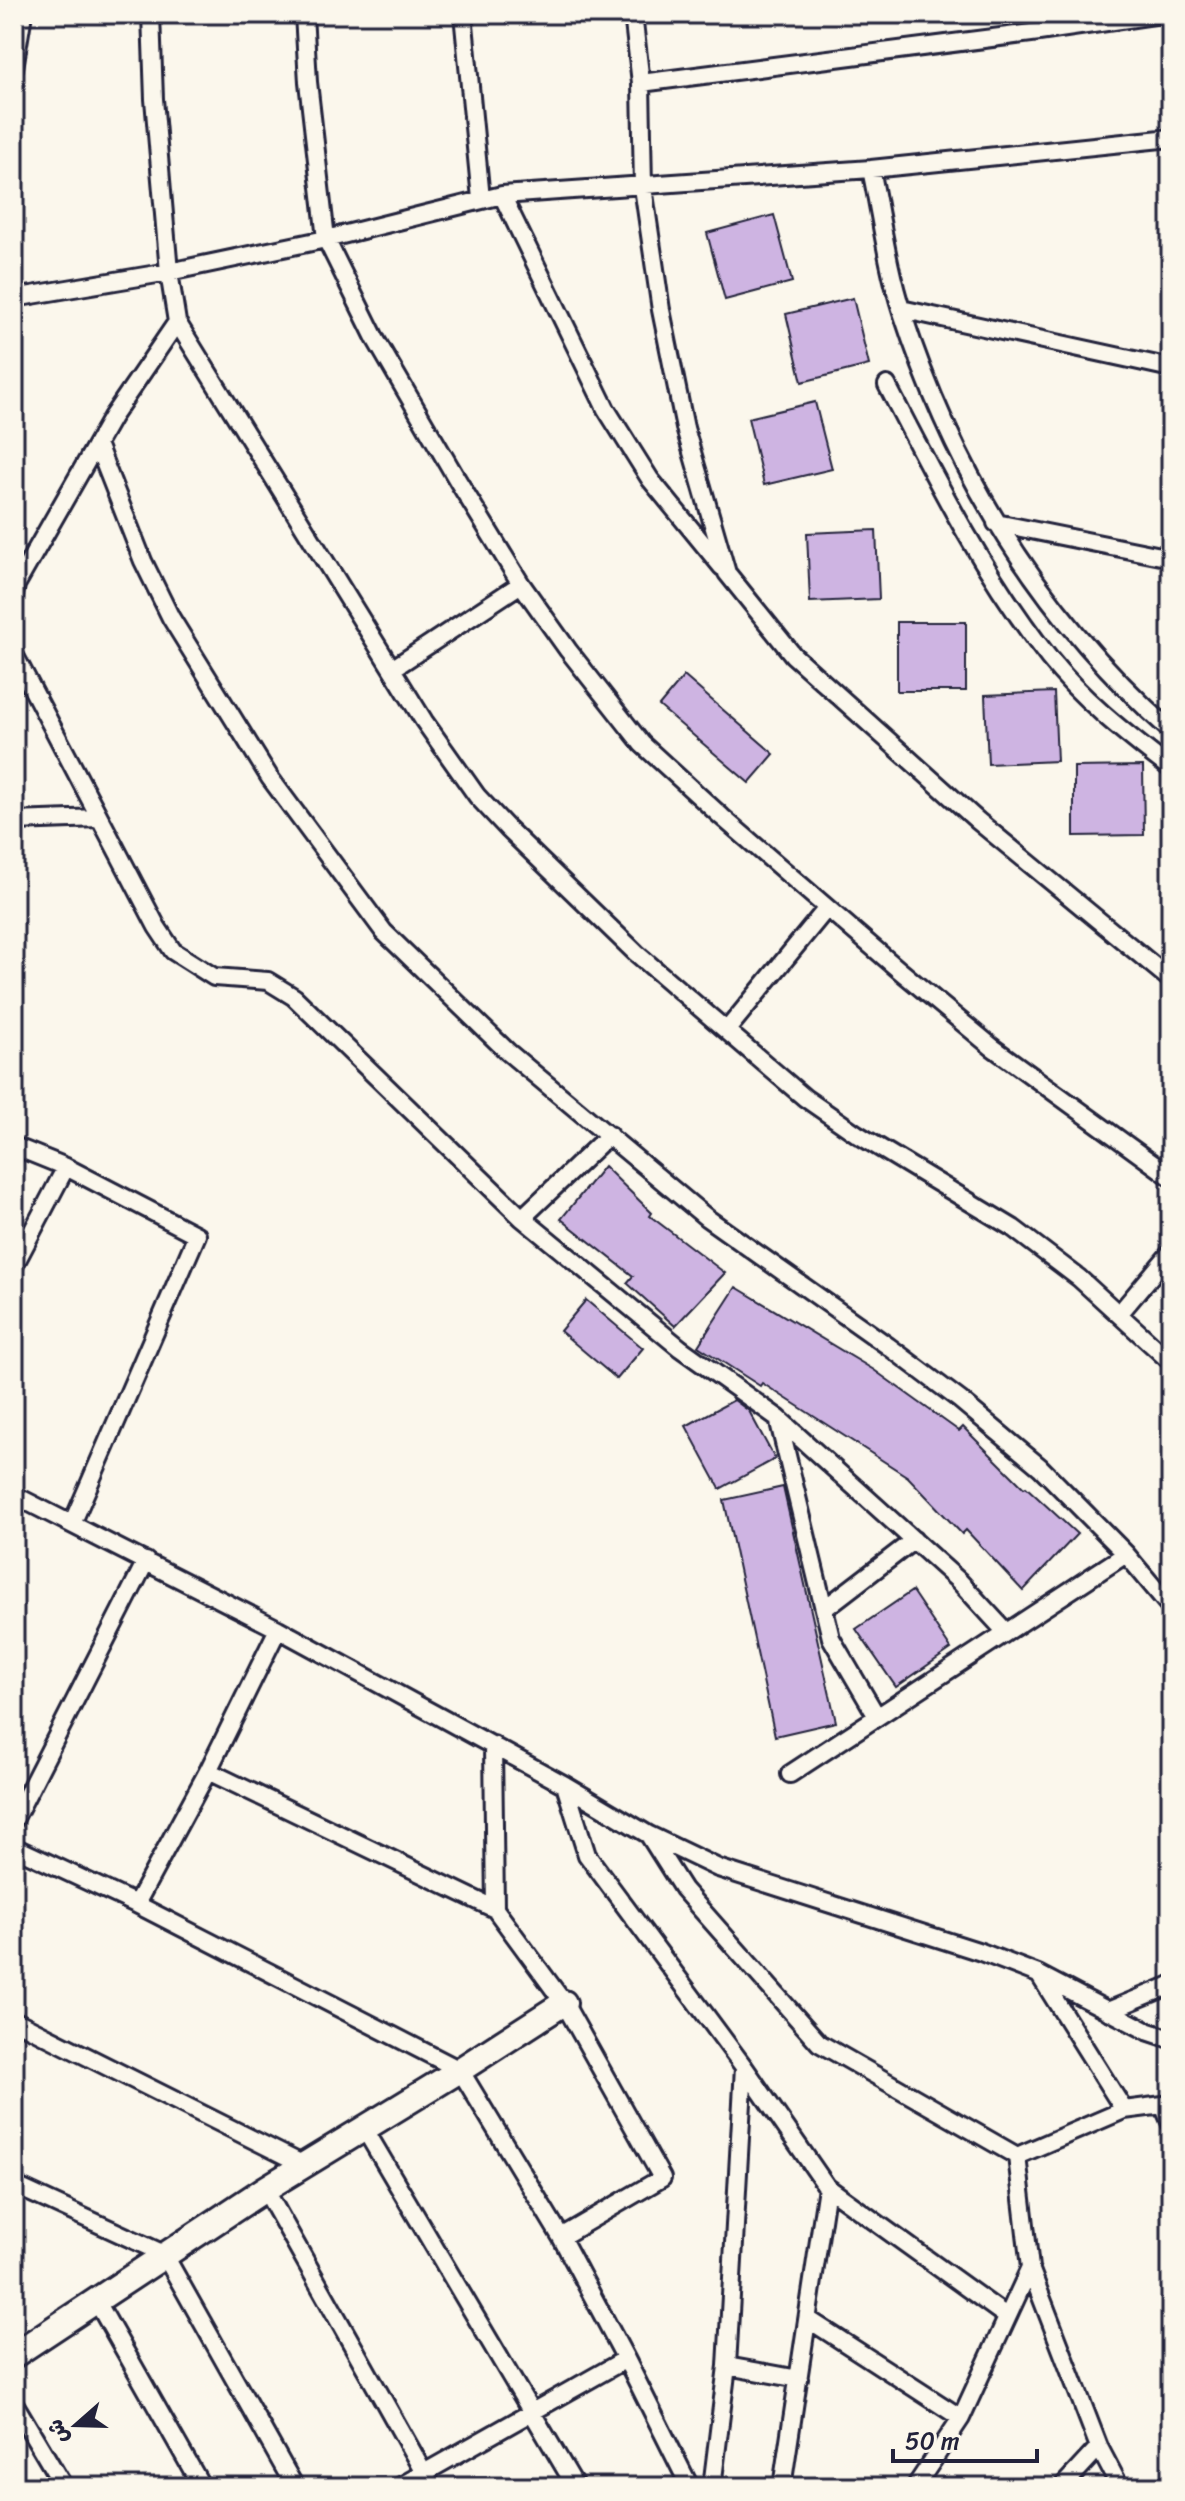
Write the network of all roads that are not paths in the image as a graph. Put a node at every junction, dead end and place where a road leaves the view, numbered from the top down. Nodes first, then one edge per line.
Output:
1 (23, 14) edge
2 (151, 14) edge
3 (304, 14) edge
4 (463, 14) edge
5 (633, 14) edge
6 (1161, 14) edge
7 (14, 68) edge
8 (641, 83) junction
9 (1171, 138) edge
10 (871, 169) junction
11 (643, 187) junction
12 (502, 195) junction
13 (481, 199) junction
14 (326, 239) junction
15 (169, 272) junction
16 (14, 298) edge
17 (901, 309) junction
18 (177, 322) junction
19 (1171, 368) edge
20 (887, 385) dead end
21 (97, 444) junction
22 (996, 523) junction
23 (1171, 558) edge
24 (727, 573) junction
25 (521, 584) junction
26 (14, 595) edge
27 (14, 654) edge
28 (392, 669) junction
29 (1171, 731) edge
30 (1171, 769) edge
31 (100, 818) junction
32 (14, 821) edge
33 (827, 908) junction
34 (1171, 980) edge
35 (727, 1030) junction
36 (609, 1135) junction
37 (14, 1146) edge
38 (66, 1167) junction
39 (1171, 1177) edge
40 (522, 1218) junction
41 (1171, 1252) edge
42 (14, 1266) edge
43 (1119, 1314) junction
44 (1171, 1362) edge
45 (778, 1418) junction
46 (15, 1496) edge
47 (72, 1524) junction
48 (914, 1540) junction
49 (1126, 1554) junction
50 (146, 1561) junction
51 (1171, 1608) edge
52 (824, 1609) junction
53 (278, 1629) junction
54 (1005, 1631) junction
55 (876, 1715) junction
56 (493, 1745) junction
57 (208, 1771) junction
58 (790, 1774) dead end
59 (14, 1778) edge
60 (565, 1785) junction
61 (31, 1786) junction
62 (14, 1820) edge
63 (649, 1835) junction
64 (14, 1847) edge
65 (136, 1904) junction
66 (495, 1909) junction
67 (1038, 1974) junction
68 (1171, 1985) edge
69 (564, 2003) junction
70 (1108, 2011) junction
71 (14, 2020) edge
72 (1171, 2039) edge
73 (744, 2067) junction
74 (460, 2070) junction
75 (1124, 2110) junction
76 (1171, 2124) edge
77 (364, 2128) junction
78 (1017, 2156) junction
79 (304, 2165) junction
80 (14, 2185) edge
81 (827, 2187) junction
82 (265, 2189) junction
83 (561, 2237) junction
84 (164, 2254) junction
85 (1030, 2268) junction
86 (96, 2300) junction
87 (1006, 2316) junction
88 (808, 2319) junction
89 (14, 2355) edge
90 (626, 2359) junction
91 (727, 2366) junction
92 (799, 2379) junction
93 (14, 2403) edge
94 (532, 2412) junction
95 (961, 2418) junction
96 (1099, 2447) junction
97 (717, 2458) junction
98 (428, 2480) edge
99 (64, 2487) edge
100 (202, 2487) edge
101 (295, 2487) edge
102 (399, 2487) edge
103 (576, 2487) edge
104 (690, 2487) edge
105 (697, 2487) edge
106 (712, 2487) edge
107 (782, 2487) edge
108 (915, 2487) edge
109 (1062, 2487) edge
110 (1120, 2487) edge

1 - 7 street
2 - 15 street
3 - 14 street
4 - 13 street
5 - 8 street
6 - 8 street
8 - 11 street
9 - 10 street
10 - 11 street
10 - 17 street
11 - 12 street
11 - 24 street
12 - 13 street
12 - 24 street
13 - 14 street
14 - 15 street
14 - 25 street
15 - 16 street
15 - 18 street
17 - 19 street
17 - 22 street
18 - 21 street
18 - 28 street
20 - 30 street
21 - 26 street
21 - 36 street
22 - 23 street
22 - 29 street
24 - 34 street
25 - 28 street
25 - 33 street
27 - 31 street
28 - 35 street
31 - 32 street
31 - 40 street
33 - 35 street
33 - 39 street
35 - 43 street
36 - 40 street
36 - 49 street
37 - 38 street
38 - 42 street
38 - 47 street
40 - 45 street
41 - 43 street
43 - 44 street
45 - 48 street
45 - 52 street
46 - 47 street
47 - 50 street
48 - 52 street
48 - 54 street
49 - 51 street
49 - 54 street
50 - 53 street
50 - 61 street
52 - 55 street
53 - 56 street
53 - 57 street
54 - 55 street
55 - 58 street
56 - 60 street
56 - 66 street
57 - 65 street
57 - 66 street
59 - 61 street
60 - 63 street
60 - 73 street
61 - 62 street
63 - 67 street
63 - 78 street
64 - 65 street
65 - 74 street
66 - 69 street
67 - 70 street
67 - 75 street
68 - 70 street
69 - 74 street
69 - 83 street
70 - 72 street
71 - 79 street
73 - 81 street
73 - 91 street
74 - 77 street
74 - 83 street
75 - 76 street
75 - 78 street
77 - 79 street
77 - 94 street
78 - 85 street
79 - 82 street
80 - 84 street
81 - 87 street
81 - 88 street
82 - 84 street
82 - 98 street
83 - 90 street
84 - 86 street
84 - 101 street
85 - 87 street
85 - 96 street
86 - 89 street
86 - 100 street
87 - 95 street
88 - 92 street
88 - 95 street
90 - 94 street
90 - 104 street
91 - 92 street
91 - 97 street
92 - 107 street
93 - 99 street
94 - 98 street
94 - 103 street
95 - 108 street
96 - 109 street
96 - 110 street
97 - 105 street
97 - 106 street
98 - 102 street

